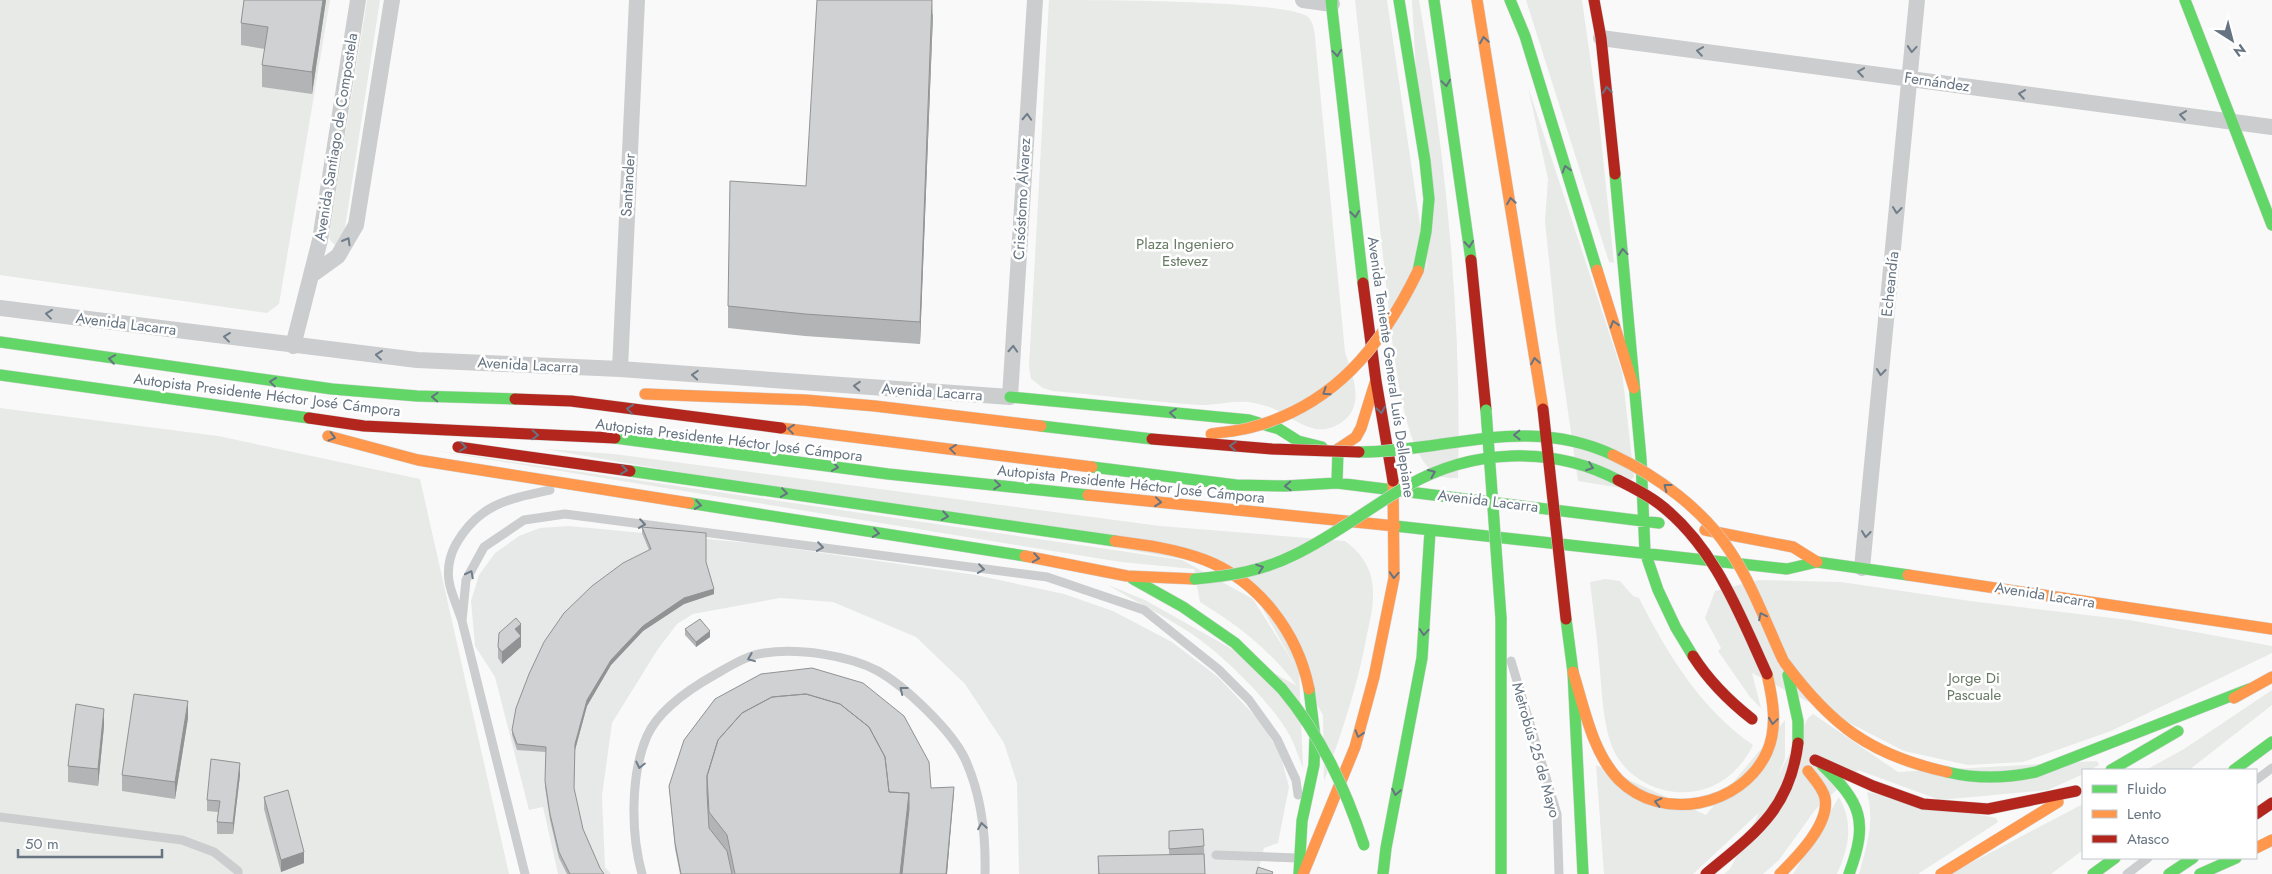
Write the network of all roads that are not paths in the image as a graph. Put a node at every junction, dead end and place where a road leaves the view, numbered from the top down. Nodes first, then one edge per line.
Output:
1 (358, 0) edge
2 (392, 0) edge
3 (637, 0) edge
4 (1035, 0) edge
5 (1302, 0) edge
6 (1399, 0) edge
7 (1434, 0) edge
8 (1477, 0) edge
9 (1510, 0) edge
10 (1594, 0) edge
11 (1917, 0) edge
12 (2185, 0) edge
13 (1332, 1) edge
14 (1601, 38) junction
15 (1910, 79) junction
16 (2231, 122) junction
17 (2272, 127) edge
18 (2272, 226) edge
19 (313, 274) junction
20 (0, 308) edge
21 (0, 342) edge
22 (293, 346) junction
23 (620, 369) junction
24 (0, 375) edge
25 (1376, 381) junction
26 (1634, 388) junction
27 (1010, 397) junction
28 (571, 401) junction
29 (200, 403) junction
30 (364, 426) junction
31 (295, 428) dead end
32 (314, 433) dead end
33 (1152, 439) junction
34 (428, 442) dead end
35 (447, 445) dead end
36 (1338, 449) junction
37 (1337, 483) junction
38 (575, 485) junction
39 (1395, 490) junction
40 (1643, 521) junction
41 (1395, 526) junction
42 (1430, 530) junction
43 (1645, 552) junction
44 (1817, 562) junction
45 (1862, 568) junction
46 (1127, 576) junction
47 (462, 621) junction
48 (1501, 623) junction
49 (2272, 629) edge
50 (1784, 662) junction
51 (1573, 672) junction
52 (2272, 677) edge
53 (2249, 689) junction
54 (1752, 720) dead end
55 (2272, 742) edge
56 (2272, 768) edge
57 (2113, 769) edge
58 (2235, 769) edge
59 (1808, 771) dead end
60 (2257, 779) edge
61 (2080, 789) edge
62 (2272, 803) edge
63 (2257, 813) edge
64 (0, 817) edge
65 (1302, 822) junction
66 (2272, 840) edge
67 (2257, 848) edge
68 (1365, 850) dead end
69 (1216, 855) dead end
70 (1300, 858) junction
71 (2114, 859) edge
72 (2147, 859) edge
73 (2192, 859) edge
74 (2234, 859) edge
75 (238, 874) edge
76 (525, 874) edge
77 (642, 874) edge
78 (985, 874) edge
79 (1299, 874) edge
80 (1303, 874) edge
81 (1384, 874) edge
82 (1501, 874) edge
83 (1559, 874) edge
84 (1583, 874) edge
85 (1706, 874) edge
86 (1780, 874) edge
87 (1849, 874) edge
88 (1941, 874) edge
89 (2093, 874) edge
90 (2126, 874) edge
91 (2169, 874) edge
92 (2200, 874) edge

1 - 19 street, Avenida Santiago de Compostela
19 -> 2 street, Avenida Santiago de Compostela
3 - 23 street, Santander
27 -> 4 street, Crisóstomo Álvarez
5 - 13 street
6 -> 33 main road, bridge
7 -> 48 main road, bridge
51 -> 8 main road, bridge
26 -> 9 main road
10 - 14 main road
11 -> 15 street, Echeandía
12 - 16 main road
13 -> 25 main road, Avenida Teniente General Luís Dellepiane
15 -> 14 street, Fernández
26 -> 14 main road
16 -> 15 street, Fernández
15 -> 45 street, Echeandía
16 - 17 street, Fernández
16 - 18 main road
19 - 22 street, Avenida Santiago de Compostela
22 -> 20 street, Avenida Lacarra
28 -> 21 main road, Autopista Presidente Héctor José Cámpora
23 -> 22 street, Avenida Lacarra
27 -> 23 street, Avenida Lacarra
24 - 29 main road, Autopista Presidente Héctor José Cámpora
25 - 36 main road
25 -> 39 main road, Avenida Teniente General Luís Dellepiane
26 - 40 main road
36 -> 27 main road, Avenida Lacarra
28 - 33 main road
37 -> 28 main road, Autopista Presidente Héctor José Cámpora
29 - 30 main road, Autopista Presidente Héctor José Cámpora
29 - 31 main road
30 - 34 main road
30 -> 41 main road, Autopista Presidente Héctor José Cámpora
32 -> 38 main road
50 -> 33 main road, bridge
35 -> 65 main road
36 - 37 main road
37 - 39 main road, Avenida Lacarra
38 -> 46 main road
38 - 47 lane
39 - 40 main road, Avenida Lacarra
39 - 41 main road, Avenida Teniente General Luís Dellepiane
40 - 43 main road
40 - 44 main road, Avenida Lacarra
41 - 42 main road, Avenida Lacarra
41 -> 80 main road, Avenida Teniente General Luís Dellepiane
42 - 43 main road, Avenida Lacarra
42 -> 81 main road
43 - 44 main road, Avenida Lacarra
43 - 54 main road
44 - 45 main road, Avenida Lacarra
45 - 49 main road, Avenida Lacarra
46 -> 51 main road, bridge
46 - 68 main road, bridge
47 -> 65 lane
47 - 76 lane
48 - 82 main road
48 - 83 lane, Metrobús 25 de Mayo
50 - 53 main road
50 - 85 main road
51 - 84 main road
52 - 53 main road
53 - 57 main road
55 - 58 main road
56 - 60 lane
59 - 86 main road
61 - 87 main road
61 - 88 main road
62 - 63 main road
64 - 75 lane
65 - 70 main road
66 - 67 main road
69 - 70 lane
70 - 79 main road
71 - 89 main road
72 - 90 lane
73 - 91 main road
74 - 92 main road
78 -> 77 lane

